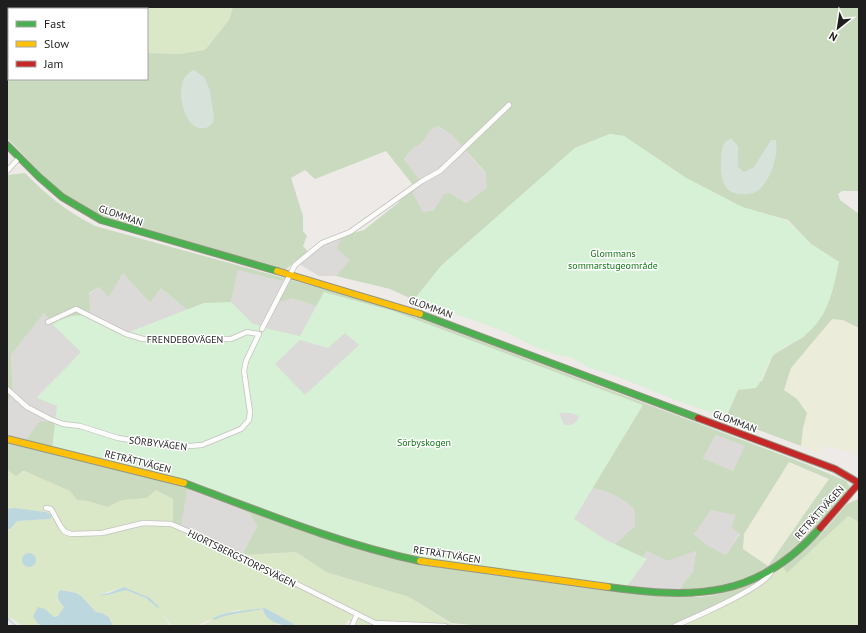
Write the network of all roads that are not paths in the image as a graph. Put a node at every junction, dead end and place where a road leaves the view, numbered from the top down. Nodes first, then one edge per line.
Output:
1 (509, 105) dead end
2 (7, 145) edge
3 (19, 158) junction
4 (7, 171) edge
5 (290, 274) junction
6 (48, 322) dead end
7 (260, 331) junction
8 (7, 389) edge
9 (7, 439) edge
10 (859, 483) edge
11 (46, 508) dead end
12 (771, 571) junction
13 (357, 614) junction
14 (352, 626) edge
15 (445, 626) edge
16 (675, 626) edge

1 - 5 street, SÖRBYVÄGEN
2 - 3 main road, GLOMMAN
3 - 4 street
3 - 5 main road, GLOMMAN
5 - 7 street, SÖRBYVÄGEN
5 - 10 main road, GLOMMAN
6 - 7 street, FRENDEBOVÄGEN
7 - 8 street, SÖRBYVÄGEN
9 - 12 main road, RETRÄTTVÄGEN
10 - 12 main road, RETRÄTTVÄGEN
11 - 13 street, HJORTSBERGSTORPSVÄGEN
12 - 16 street
13 - 14 street
13 - 15 street, HJORTSBERGSTORPSVÄGEN

